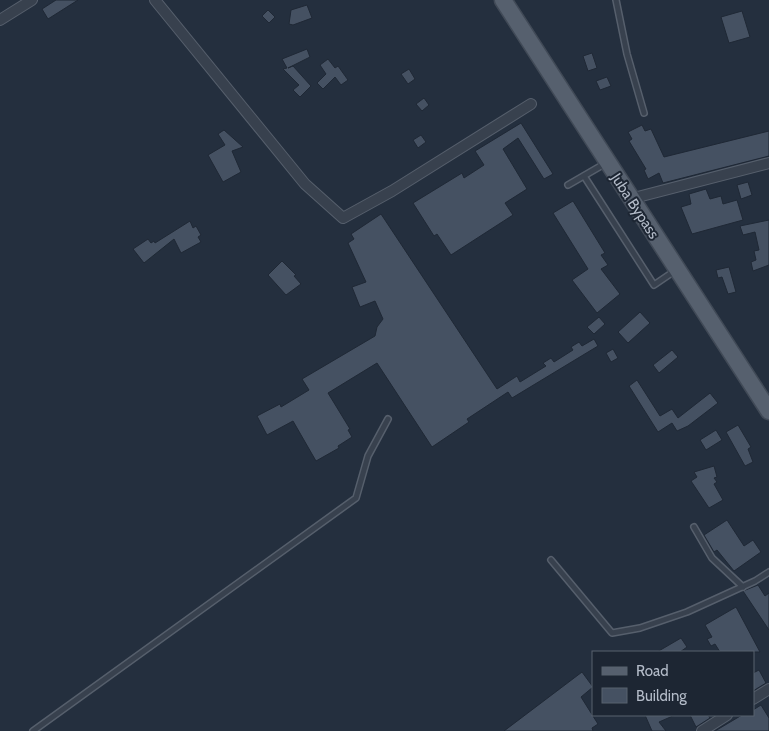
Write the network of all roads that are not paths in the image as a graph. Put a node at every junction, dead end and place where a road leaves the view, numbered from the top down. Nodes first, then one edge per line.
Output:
1 (32, 0) edge
2 (154, 0) edge
3 (502, 0) edge
4 (616, 0) edge
5 (0, 20) edge
6 (531, 104) dead end
7 (644, 113) dead end
8 (607, 162) junction
9 (769, 162) edge
10 (584, 176) junction
11 (568, 185) dead end
12 (630, 199) junction
13 (677, 270) junction
14 (769, 411) edge
15 (388, 419) dead end
16 (694, 527) dead end
17 (551, 560) dead end
18 (769, 572) edge
19 (743, 587) junction
20 (769, 689) edge
21 (754, 698) edge
22 (725, 716) edge
23 (33, 731) edge
24 (702, 731) edge

1 - 5 street
2 - 6 street
3 - 8 main road, Juba Bypass
4 - 7 lane
8 - 10 lane
8 - 12 main road, Juba Bypass
9 - 12 street
10 - 11 lane
10 - 13 lane
12 - 13 main road, Juba Bypass
13 - 14 main road, Juba Bypass
15 - 23 lane
16 - 19 lane
17 - 19 lane
18 - 19 lane
20 - 21 street
22 - 24 street

